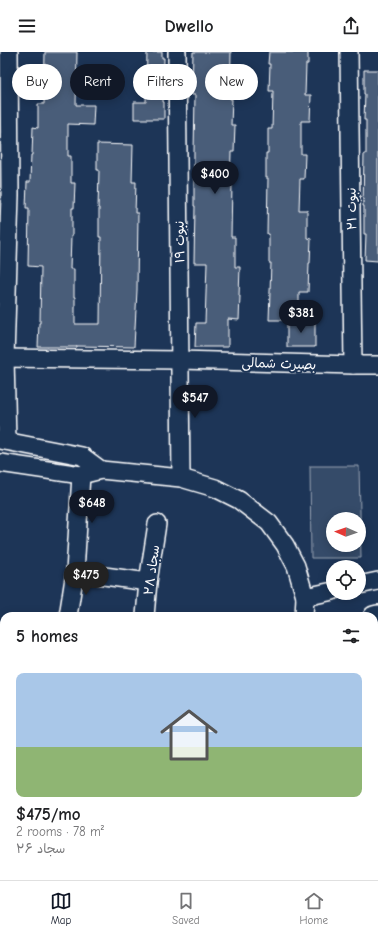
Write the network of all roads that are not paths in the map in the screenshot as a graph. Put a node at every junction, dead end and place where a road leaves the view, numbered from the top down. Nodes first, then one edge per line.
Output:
1 (9, 52) edge
2 (177, 52) edge
3 (349, 52) edge
4 (2, 358) edge
5 (180, 360) junction
6 (353, 365) junction
7 (378, 365) edge
8 (4, 440) edge
9 (0, 464) edge
10 (101, 470) junction
11 (81, 475) junction
12 (181, 478) junction
13 (157, 524) dead end
14 (75, 572) junction
15 (378, 581) edge
16 (148, 582) junction
17 (366, 584) edge
18 (326, 592) edge
19 (305, 597) junction
20 (69, 612) edge
21 (145, 612) edge
22 (304, 612) edge

1 - 4 street
2 - 5 street, نبوت ۱۹
3 - 6 street, نبوت ۲۱
4 - 5 street, بصیرت شمالی
4 - 8 street
5 - 6 street, بصیرت شمالی
5 - 12 street, نبوت ۱۹
6 - 7 street, بصیرت شمالی
8 - 10 street
9 - 11 street
10 - 11 street
10 - 12 street
11 - 14 street
12 - 19 street
13 - 16 street, سجاد ۲۸
14 - 16 street
14 - 20 street
15 - 17 street
16 - 21 street, سجاد ۲۸
18 - 19 street
19 - 22 street

